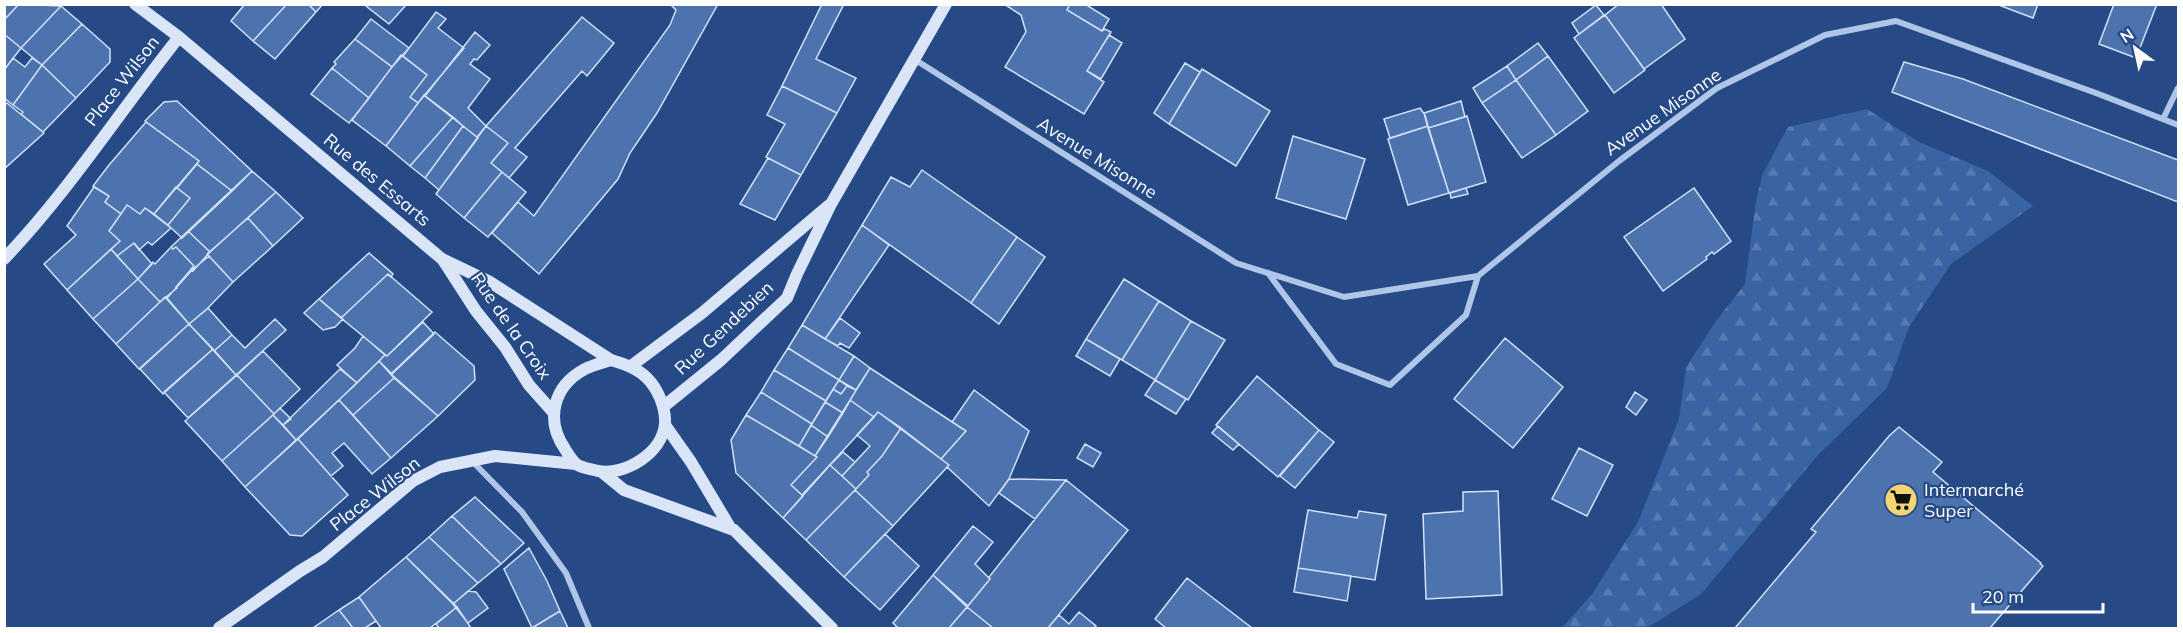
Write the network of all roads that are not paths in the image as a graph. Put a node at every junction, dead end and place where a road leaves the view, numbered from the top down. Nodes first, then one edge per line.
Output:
1 (135, 4) edge
2 (946, 4) edge
3 (179, 37) junction
4 (914, 59) junction
5 (2178, 88) edge
6 (2163, 119) junction
7 (2178, 125) edge
8 (831, 204) junction
9 (4, 259) edge
10 (442, 259) junction
11 (1268, 273) junction
12 (1478, 276) junction
13 (610, 360) junction
14 (631, 366) junction
15 (663, 407) junction
16 (553, 412) junction
17 (665, 425) junction
18 (471, 459) junction
19 (576, 464) junction
20 (602, 472) junction
21 (731, 529) junction
22 (219, 628) edge
23 (589, 628) edge
24 (832, 628) edge

1 - 3 main road, Rue des Essarts
2 - 4 main road, Rue Gendebien
3 - 9 main road, Place Wilson
3 - 10 main road, Rue des Essarts
4 - 8 main road, Rue Gendebien
4 - 11 street, Avenue Misonne
5 - 6 street
6 - 7 street, Avenue Misonne
6 - 12 street, Avenue Misonne
8 - 14 main road, Rue Gendebien
8 - 15 main road, Rue Gendebien
10 - 13 main road, Rue des Essarts
10 - 16 main road, Rue de la Croix
11 - 12 street, Avenue Misonne
11 - 12 street
13 - 14 main road
13 - 16 main road
14 - 15 main road
15 - 17 main road
16 - 19 main road
17 - 20 main road
17 - 21 main road
18 - 19 main road, Place Wilson
18 - 22 main road, Place Wilson
18 - 23 street
19 - 20 main road
20 - 21 main road
21 - 24 main road

